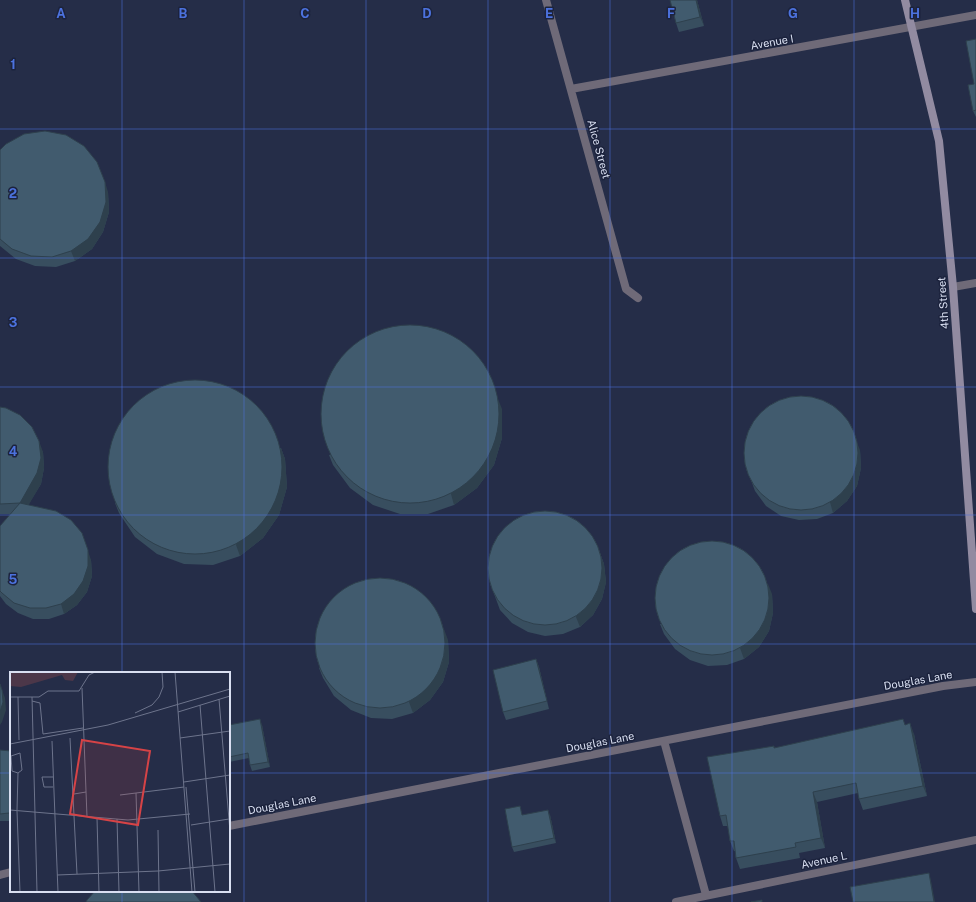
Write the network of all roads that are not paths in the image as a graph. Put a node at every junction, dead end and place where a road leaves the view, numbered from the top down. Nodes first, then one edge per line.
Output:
1 (546, 0) edge
2 (905, 0) edge
3 (976, 15) edge
4 (912, 27) junction
5 (571, 90) junction
6 (976, 283) edge
7 (953, 287) junction
8 (638, 298) dead end
9 (974, 549) edge
10 (976, 609) edge
11 (976, 682) edge
12 (664, 741) junction
13 (230, 826) edge
14 (976, 840) edge
15 (10, 872) edge
16 (0, 875) edge
17 (706, 895) junction
18 (676, 902) edge

1 - 5 street, Alice Street
2 - 4 main road, 4th Street
3 - 4 street, Avenue I
4 - 5 street, Avenue I
4 - 7 main road, 4th Street
5 - 8 street, Alice Street
6 - 7 street
7 - 9 main road, 4th Street
9 - 10 main road, 4th Street
11 - 12 street, Douglas Lane
12 - 13 street, Douglas Lane
12 - 17 street
14 - 17 street, Avenue L
15 - 16 street
17 - 18 street, Avenue L

